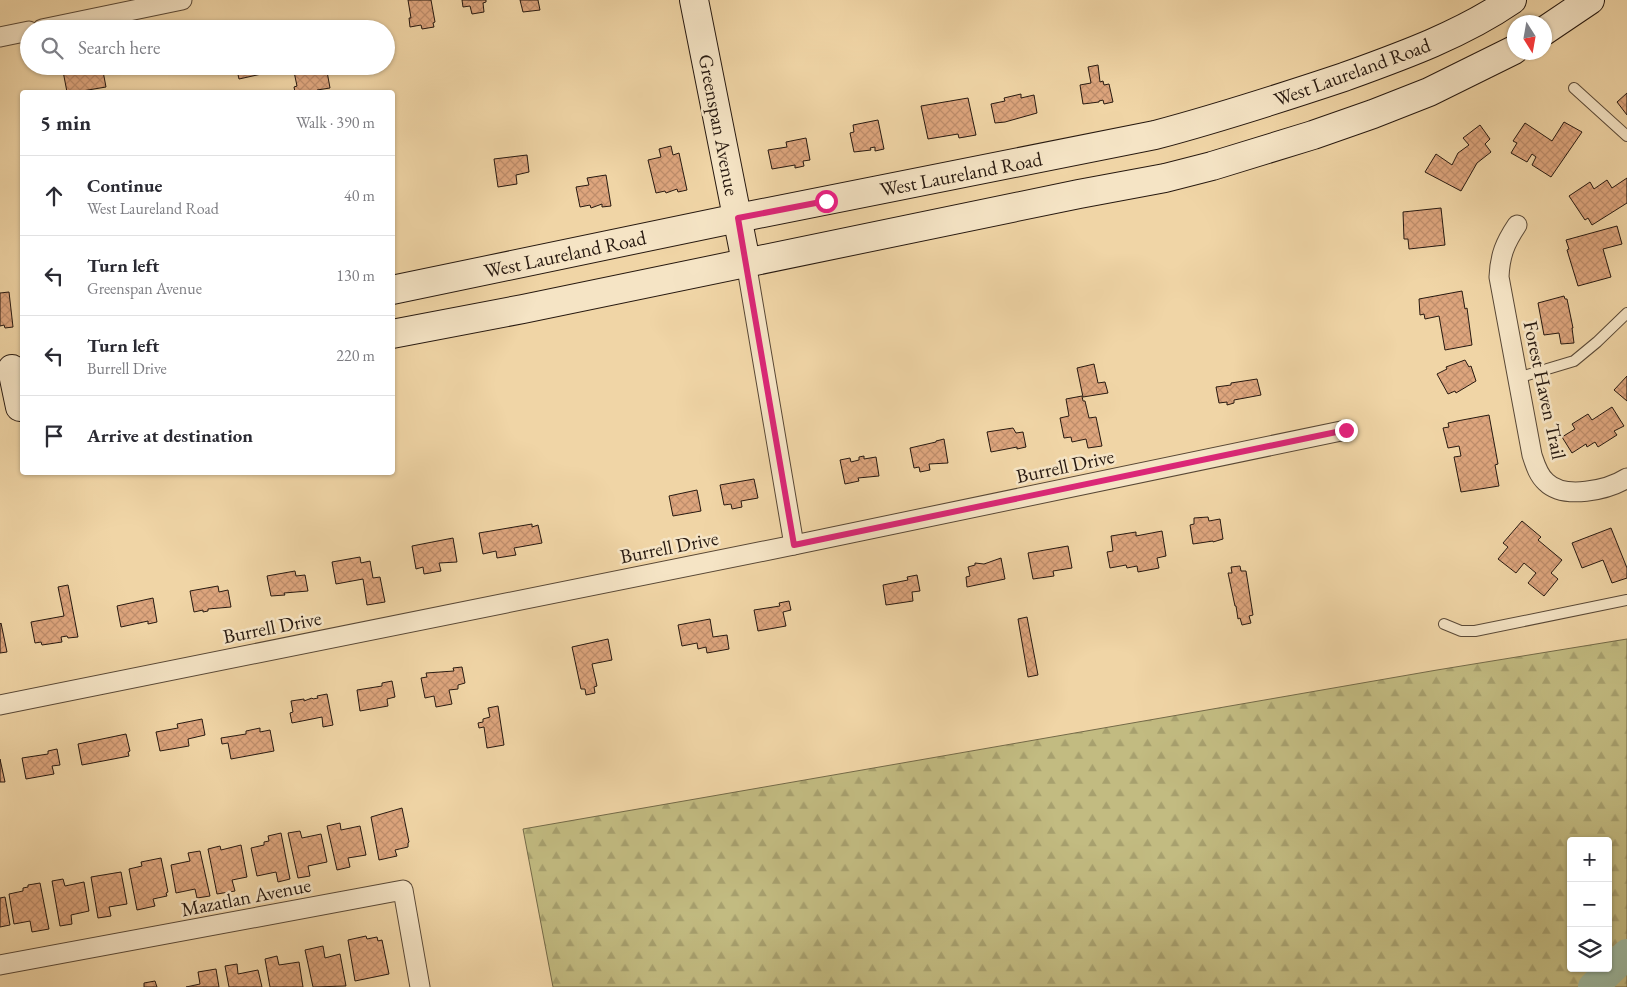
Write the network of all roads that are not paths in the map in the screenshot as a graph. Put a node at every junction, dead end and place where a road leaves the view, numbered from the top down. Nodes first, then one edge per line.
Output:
1 (182, 0) edge
2 (694, 0) edge
3 (1512, 0) edge
4 (1590, 0) edge
5 (85, 20) edge
6 (1552, 26) edge
7 (20, 33) edge
8 (0, 37) edge
9 (1507, 53) edge
10 (1574, 88) dead end
11 (1155, 135) junction
12 (1627, 136) edge
13 (1165, 178) junction
14 (738, 218) junction
15 (1517, 225) dead end
16 (746, 262) junction
17 (395, 289) edge
18 (1627, 313) edge
19 (395, 333) edge
20 (12, 369) edge
21 (1517, 378) junction
22 (14, 408) edge
23 (1346, 430) dead end
24 (1627, 478) edge
25 (794, 545) junction
26 (1627, 600) edge
27 (1444, 624) dead end
28 (0, 705) edge
29 (0, 965) edge
30 (420, 987) edge

1 - 5 street
2 - 14 main road, Greenspan Avenue
3 - 11 main road, West Laureland Road
4 - 6 main road
7 - 8 street
9 - 13 main road
10 - 12 lane
11 - 13 main road
11 - 14 main road, West Laureland Road
13 - 16 main road
14 - 16 main road, Greenspan Avenue
14 - 17 main road, West Laureland Road
15 - 21 street, Forest Haven Trail
16 - 19 main road
16 - 25 street, Greenspan Avenue
18 - 21 lane
20 - 22 main road
21 - 24 street, Forest Haven Trail
23 - 25 street, Burrell Drive
25 - 28 street, Burrell Drive
26 - 27 lane
29 - 30 street, Mazatlan Avenue

